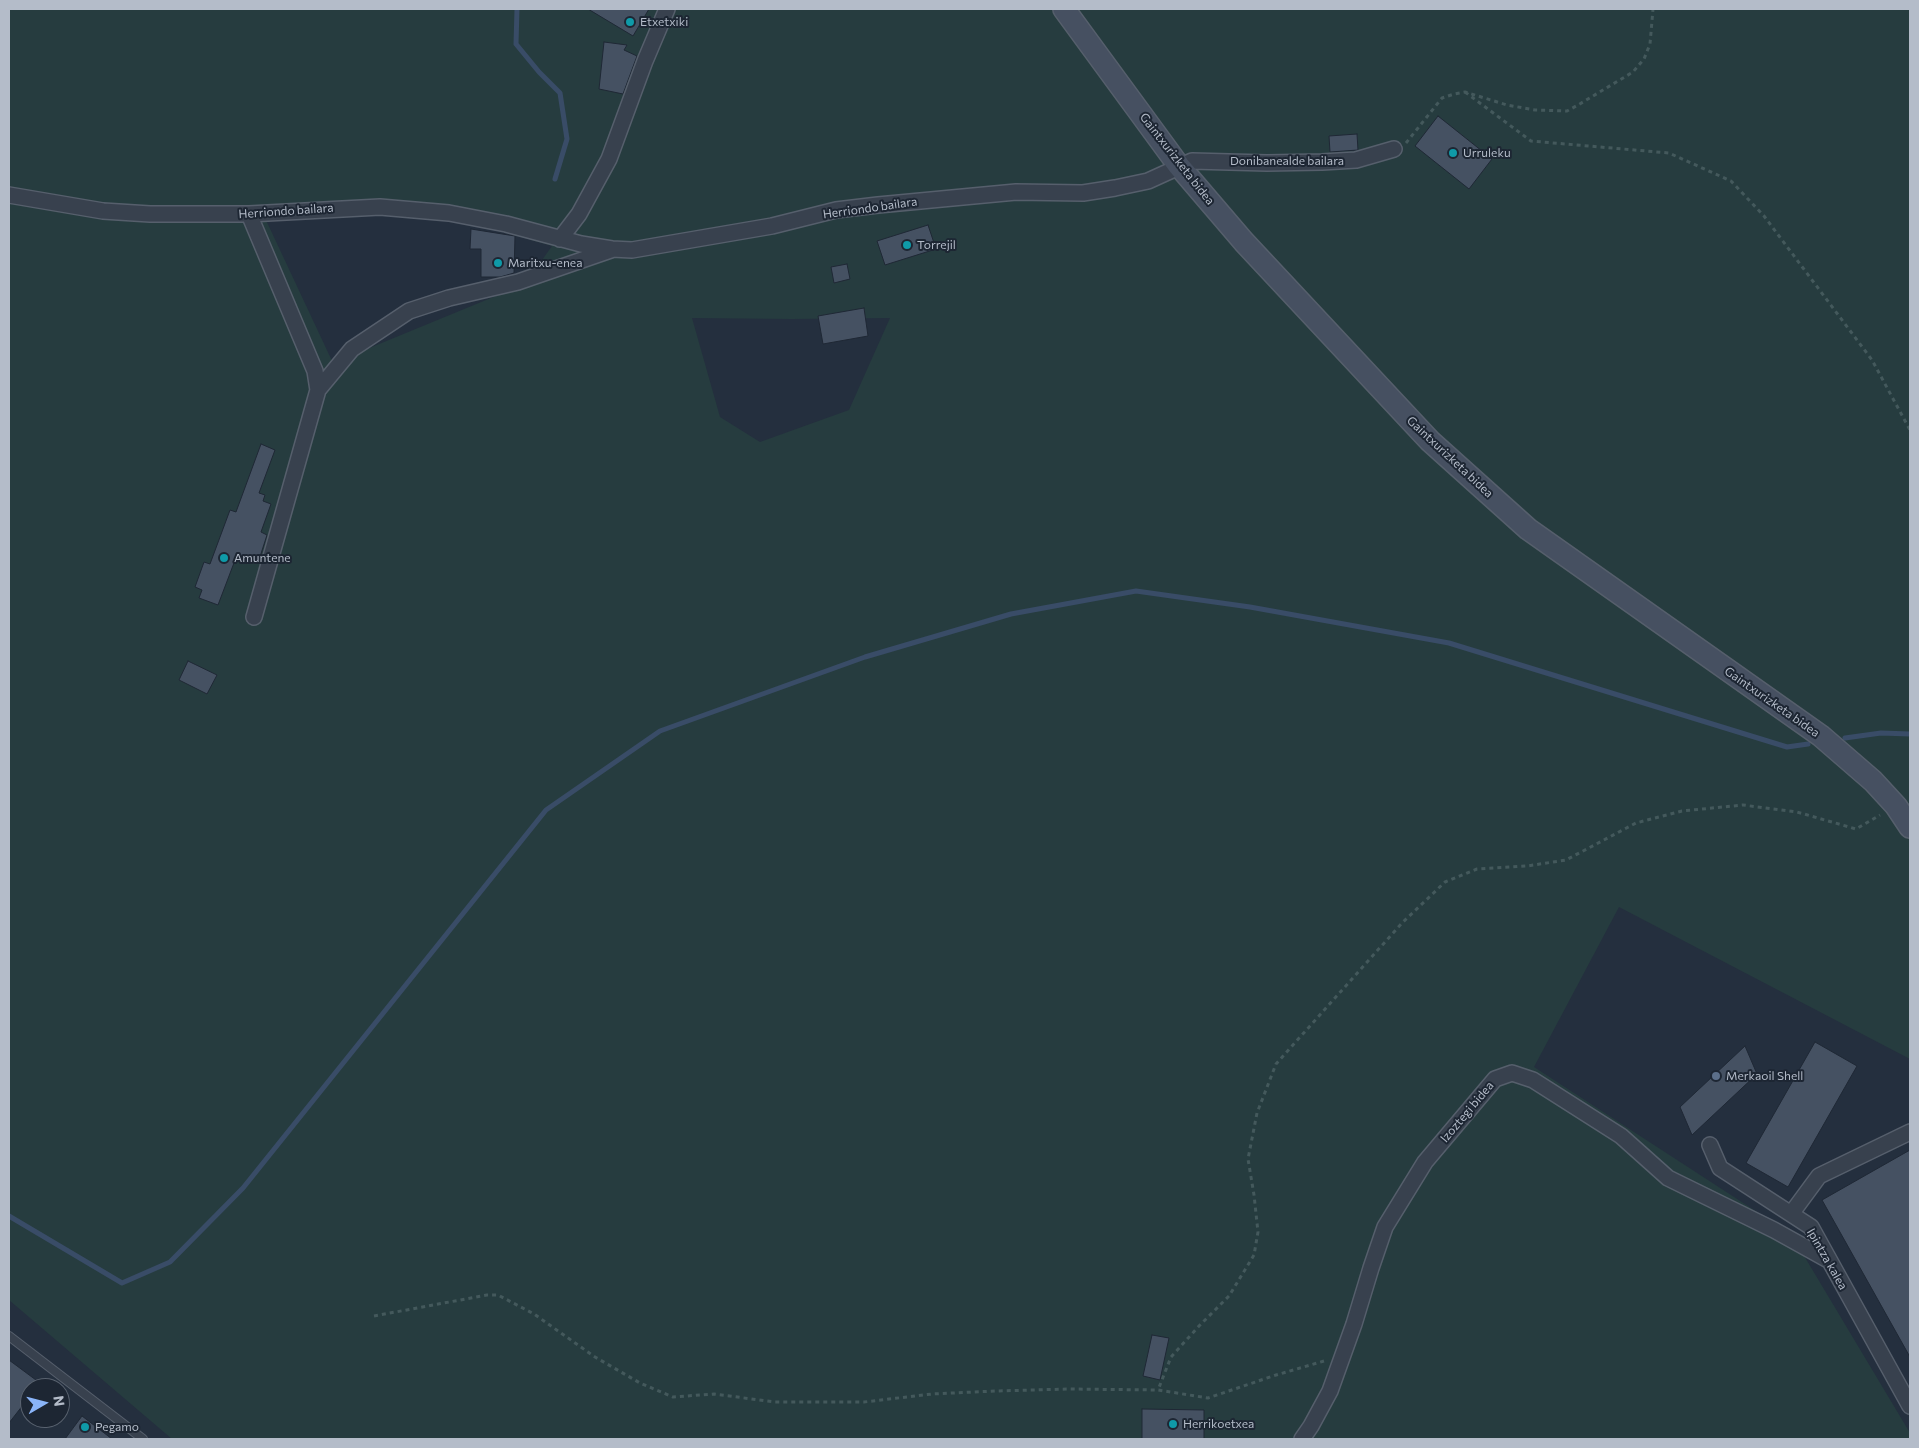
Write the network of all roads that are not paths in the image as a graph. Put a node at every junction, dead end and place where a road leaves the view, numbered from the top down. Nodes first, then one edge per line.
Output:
1 (667, 9) edge
2 (1064, 9) edge
3 (1394, 149) road end
4 (1179, 166) junction
5 (9, 195) edge
6 (249, 214) junction
7 (560, 239) junction
8 (612, 249) junction
9 (318, 390) junction
10 (254, 617) dead end
11 (1910, 828) edge
12 (1910, 1132) edge
13 (1710, 1145) dead end
14 (1791, 1214) junction
15 (1828, 1260) junction
16 (9, 1336) edge
17 (1910, 1406) edge
18 (143, 1439) edge
19 (1302, 1439) edge

1 - 7 street
2 - 4 main road, Gaintxurizketa bidea
3 - 4 street, Donibanealde bailara
4 - 8 street, Herriondo bailara
4 - 11 main road, Gaintxurizketa bidea
5 - 6 street, Herriondo bailara
6 - 7 street, Herriondo bailara
6 - 9 street
7 - 8 street, Herriondo bailara
8 - 9 street
9 - 10 street
12 - 14 street
13 - 14 street, Ipintza kalea
14 - 15 street, Ipintza kalea
15 - 17 street, Ipintza kalea
15 - 19 street, Izoztegi bidea
16 - 18 lane

